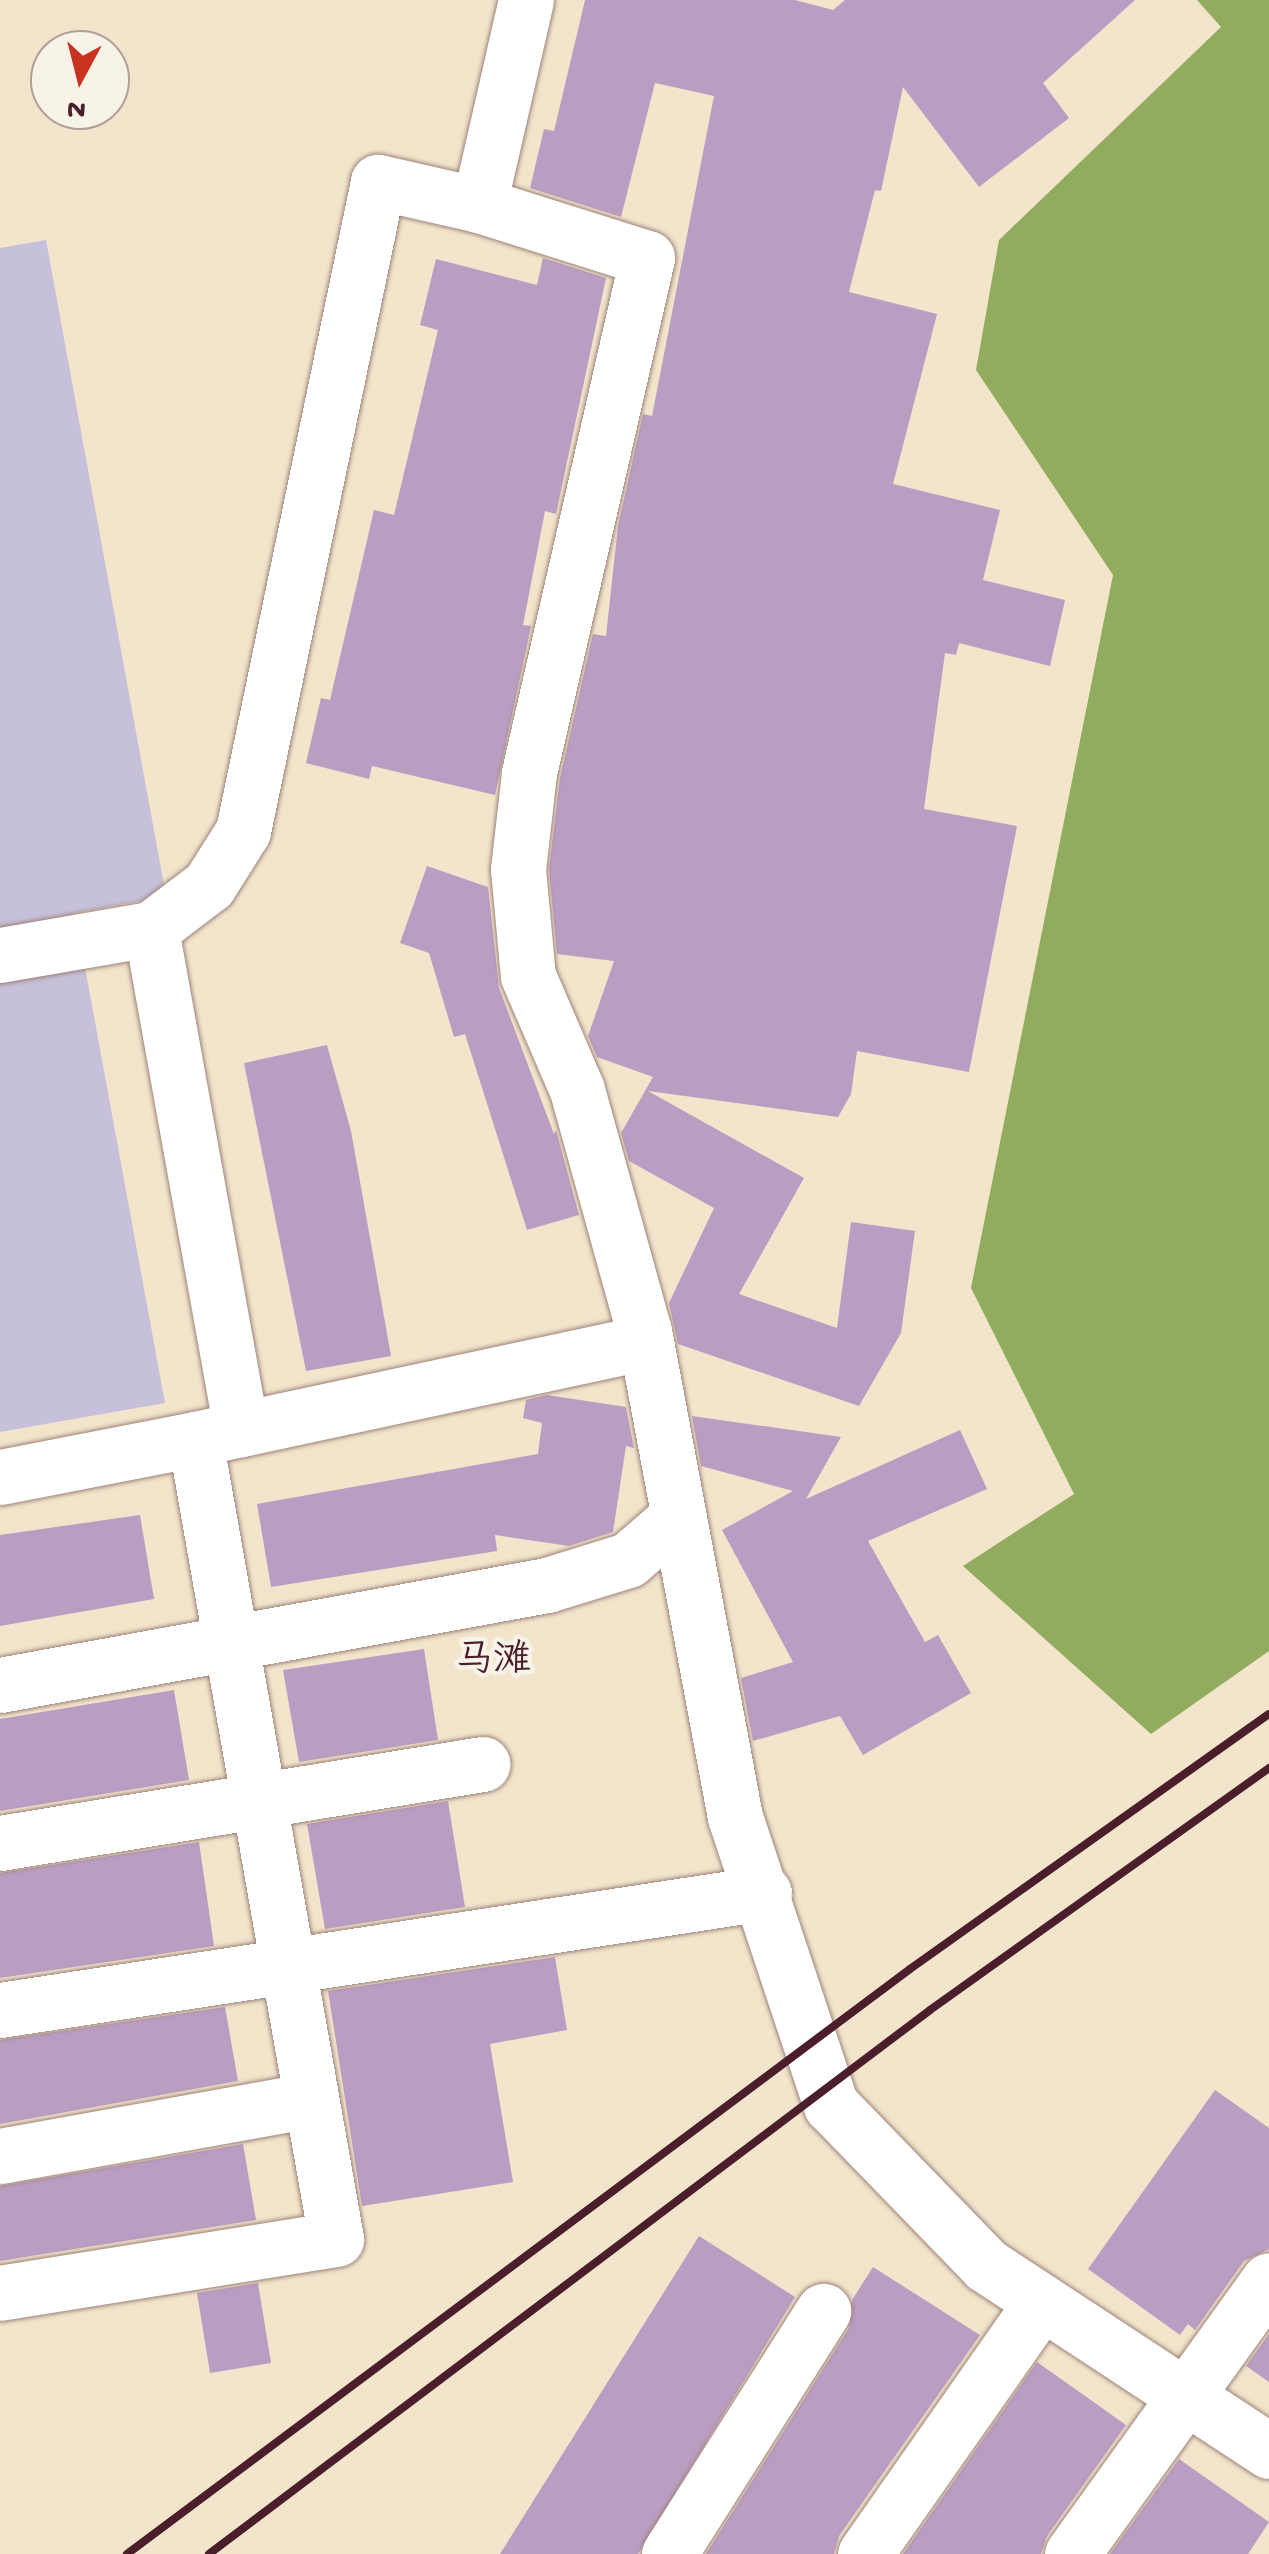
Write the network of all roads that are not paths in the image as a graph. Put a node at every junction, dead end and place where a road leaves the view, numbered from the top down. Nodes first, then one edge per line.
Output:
1 (526, 0) edge
2 (479, 206) junction
3 (152, 930) junction
4 (0, 956) edge
5 (646, 1342) junction
6 (218, 1434) junction
7 (0, 1477) edge
8 (678, 1517) junction
9 (231, 1643) junction
10 (0, 1685) edge
11 (483, 1764) dead end
12 (258, 1801) junction
13 (0, 1844) edge
14 (764, 1893) junction
15 (288, 1966) junction
16 (0, 2010) edge
17 (311, 2100) junction
18 (0, 2156) edge
19 (1269, 2280) edge
20 (0, 2292) edge
21 (1040, 2304) junction
22 (823, 2311) dead end
23 (1186, 2396) junction
24 (1269, 2451) edge
25 (668, 2554) edge
26 (865, 2554) edge
27 (1072, 2554) edge

1 - 2 street
2 - 3 street
2 - 5 street
3 - 4 street
3 - 6 street
5 - 6 street
5 - 8 street
6 - 7 street
6 - 9 street
8 - 9 street
8 - 14 street
9 - 10 street
9 - 12 street
11 - 12 street
12 - 13 street
12 - 15 street
14 - 15 street
14 - 21 street
15 - 16 street
15 - 17 street
17 - 18 street
17 - 20 street
19 - 23 street
21 - 23 street
21 - 26 street
22 - 25 street
23 - 24 street
23 - 27 street

